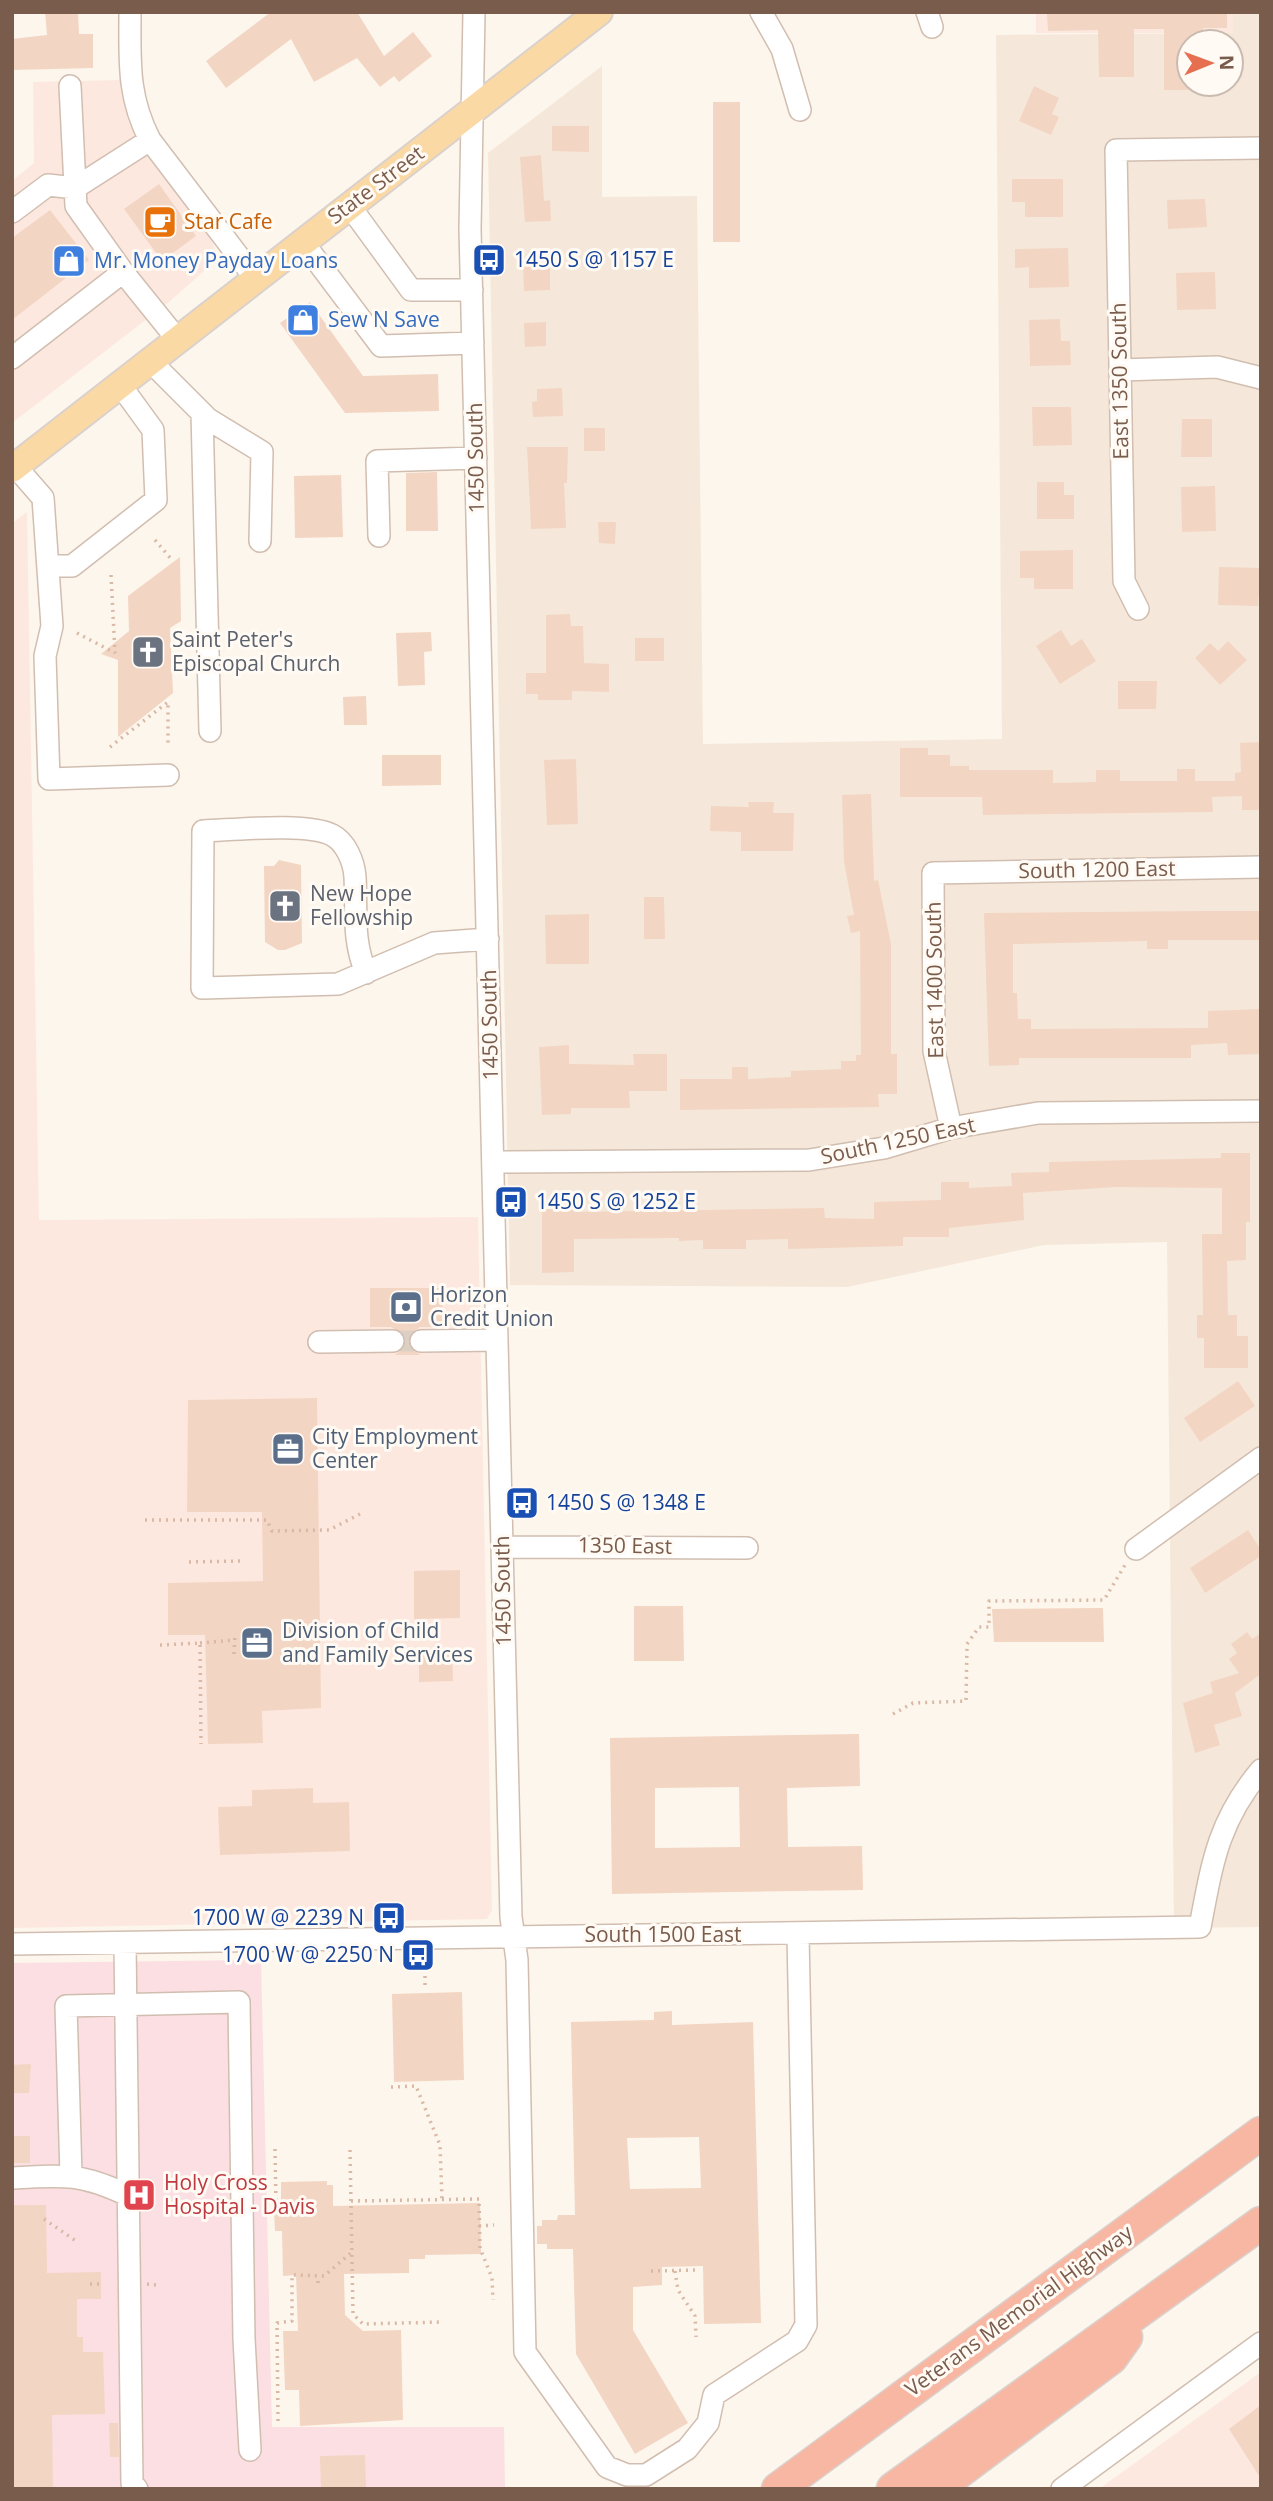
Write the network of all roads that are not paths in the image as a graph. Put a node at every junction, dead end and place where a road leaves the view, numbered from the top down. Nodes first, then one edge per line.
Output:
1 (130, 12) edge
2 (474, 12) edge
3 (599, 12) edge
4 (761, 12) edge
5 (70, 86) dead end
6 (800, 110) dead end
7 (472, 112) junction
8 (150, 140) junction
9 (1261, 148) edge
10 (75, 188) junction
11 (349, 205) junction
12 (12, 212) edge
13 (302, 241) junction
14 (123, 272) junction
15 (255, 278) junction
16 (472, 290) junction
17 (177, 339) junction
18 (473, 343) junction
19 (12, 358) edge
20 (150, 361) junction
21 (1120, 370) junction
22 (1261, 378) edge
23 (121, 386) junction
24 (202, 413) junction
25 (476, 458) junction
26 (14, 468) edge
27 (379, 536) dead end
28 (261, 541) dead end
29 (48, 566) junction
30 (1138, 609) dead end
31 (210, 731) dead end
32 (168, 775) dead end
33 (1261, 867) edge
34 (933, 873) joint
35 (488, 939) junction
36 (366, 973) junction
37 (1261, 1111) edge
38 (951, 1128) junction
39 (493, 1162) junction
40 (497, 1340) junction
41 (393, 1341) tunnel mouth
42 (421, 1341) tunnel mouth
43 (319, 1342) dead end
44 (1261, 1458) edge
45 (502, 1547) junction
46 (747, 1548) dead end
47 (1136, 1549) road end
48 (1261, 1770) edge
49 (798, 1935) junction
50 (512, 1937) junction
51 (125, 1943) junction
52 (12, 1944) edge
53 (126, 2004) junction
54 (1261, 2133) edge
55 (71, 2175) junction
56 (12, 2178) edge
57 (129, 2196) junction
58 (1261, 2223) edge
59 (1154, 2299) junction
60 (1261, 2343) edge
61 (250, 2450) dead end
62 (137, 2489) edge
63 (778, 2489) edge
64 (893, 2489) edge
65 (936, 2489) edge
66 (1062, 2489) edge

1 - 8 street
2 - 7 street, 1450 South
3 - 7 main road, State Street
4 - 6 street
5 - 10 street
7 - 11 main road, State Street
7 - 16 street, 1450 South
8 - 10 street
8 - 15 street
9 - 21 street, East 1350 South
10 - 12 street
10 - 14 street
11 - 13 main road, State Street
11 - 16 street
13 - 15 main road, State Street
13 - 18 street
14 - 17 street
14 - 19 street
15 - 17 main road, State Street
16 - 18 street, 1450 South
17 - 20 main road, State Street
18 - 25 street, 1450 South
20 - 23 main road, State Street
20 - 24 street
21 - 22 street
21 - 30 street, East 1350 South
23 - 26 main road, State Street
23 - 29 street
24 - 28 street
24 - 31 street
25 - 27 street
25 - 35 street, 1450 South
26 - 29 street
29 - 32 street
33 - 34 street, South 1200 East
34 - 38 street, East 1400 South
35 - 36 street
35 - 39 street, 1450 South
36 - 36 street
37 - 38 street, South 1250 East
38 - 39 street, South 1250 East
39 - 40 street, 1450 South
40 - 42 street
40 - 45 street, 1450 South
41 - 43 street
44 - 47 street
45 - 46 street, 1350 East
45 - 50 street, 1450 South
48 - 49 street, South 1500 East
49 - 50 street, South 1500 East
49 - 50 street, 1450 South
50 - 51 street, South 1500 East
51 - 52 street, South 1500 East
51 - 53 street
53 - 55 street
53 - 57 street
53 - 61 street
54 - 63 highway, Veterans Memorial Highway
55 - 56 street
55 - 57 street
57 - 62 street
58 - 59 highway
59 - 64 highway
59 - 65 highway
60 - 66 street

